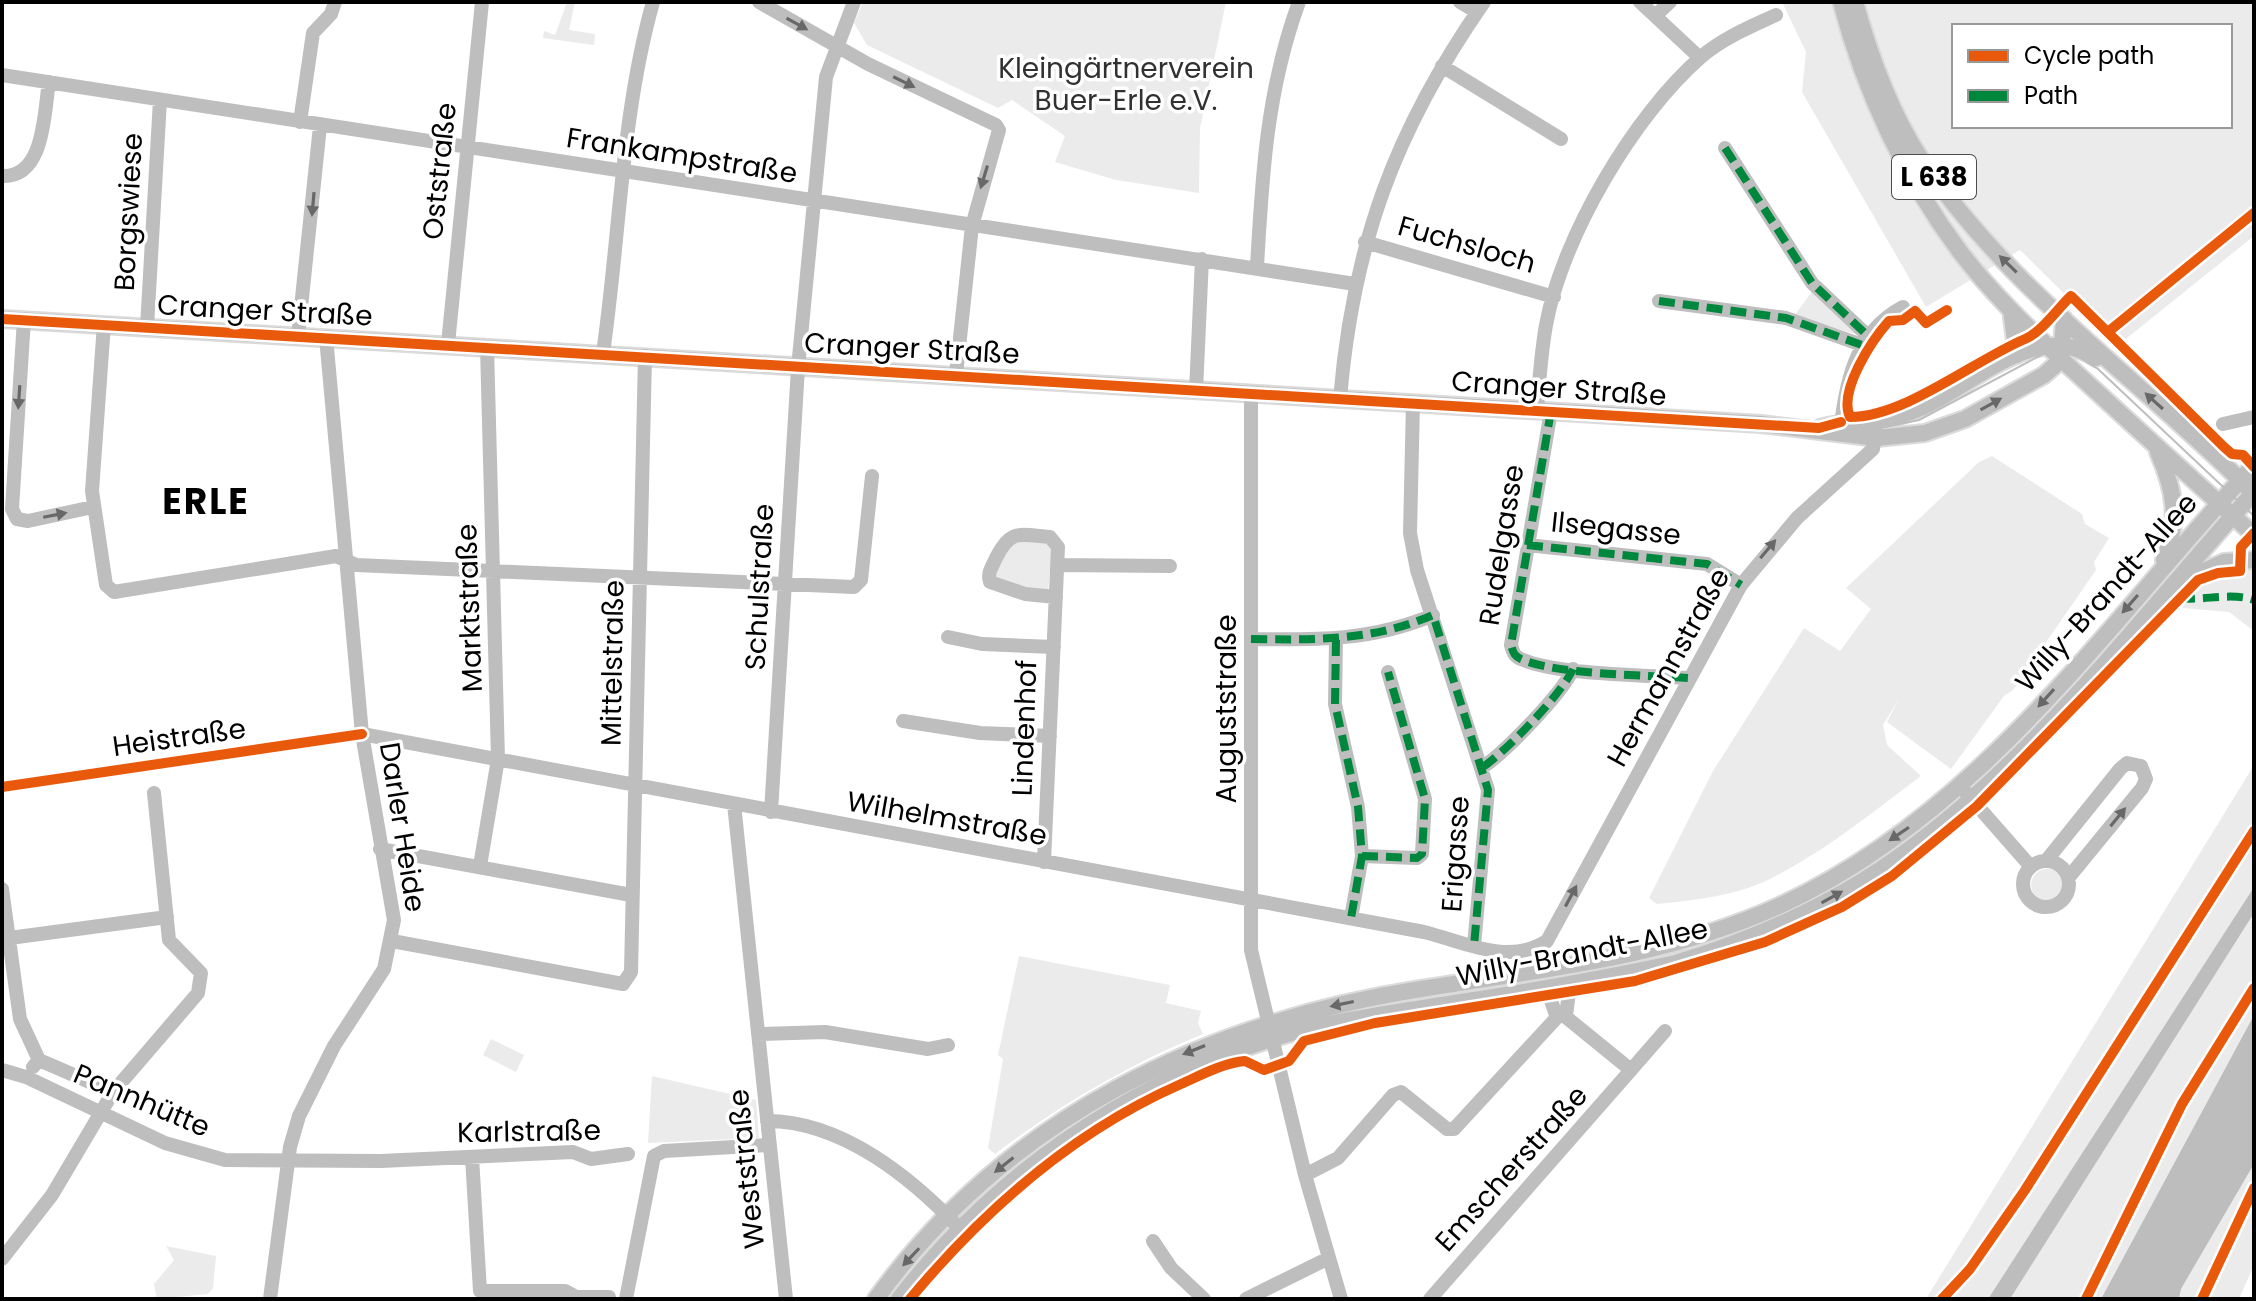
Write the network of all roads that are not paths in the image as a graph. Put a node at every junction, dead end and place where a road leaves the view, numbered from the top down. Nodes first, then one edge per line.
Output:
1 (335, 2) edge
2 (482, 2) edge
3 (653, 2) edge
4 (759, 2) edge
5 (854, 2) edge
6 (1299, 2) edge
7 (1460, 2) edge
8 (1640, 2) edge
9 (1670, 2) edge
10 (1841, 2) edge
11 (1855, 2) edge
12 (1481, 7) edge
13 (1776, 15) dead end
14 (1655, 16) junction
15 (835, 45) junction
16 (1700, 58) junction
17 (1442, 66) junction
18 (2, 75) edge
19 (49, 82) junction
20 (160, 100) junction
21 (300, 122) junction
22 (320, 126) junction
23 (1561, 139) dead end
24 (1725, 148) dead end
25 (468, 150) junction
26 (622, 172) junction
27 (2, 176) edge
28 (814, 202) junction
29 (972, 226) junction
30 (1365, 242) junction
31 (1202, 259) junction
32 (1257, 267) junction
33 (1355, 284) junction
34 (1554, 297) junction
35 (1659, 301) dead end
36 (1903, 307) dead end
37 (2010, 307) junction
38 (2, 319) edge
39 (24, 319) junction
40 (2064, 319) junction
41 (104, 324) junction
42 (147, 327) junction
43 (298, 336) junction
44 (326, 337) junction
45 (1865, 340) junction
46 (448, 344) junction
47 (487, 347) junction
48 (2057, 350) junction
49 (603, 353) junction
50 (2017, 355) junction
51 (645, 356) junction
52 (2114, 364) junction
53 (798, 366) junction
54 (956, 375) junction
55 (2044, 375) junction
56 (2078, 375) junction
57 (1196, 391) junction
58 (1251, 393) junction
59 (1340, 399) junction
60 (1413, 403) junction
61 (1544, 411) junction
62 (2254, 417) edge
63 (2223, 424) dead end
64 (1841, 428) junction
65 (1875, 430) junction
66 (2154, 444) junction
67 (2254, 465) edge
68 (872, 476) dead end
69 (2240, 480) junction
70 (2254, 493) edge
71 (2220, 504) junction
72 (93, 507) junction
73 (2233, 517) junction
74 (2254, 535) edge
75 (1527, 545) junction
76 (2254, 560) edge
77 (346, 561) junction
78 (1058, 565) junction
79 (1170, 566) dead end
80 (2161, 568) junction
81 (495, 570) junction
82 (641, 575) junction
83 (2174, 583) junction
84 (786, 584) junction
85 (1741, 585) junction
86 (1056, 597) junction
87 (1433, 615) junction
88 (948, 637) dead end
89 (1251, 639) junction
90 (1336, 640) junction
91 (1054, 647) junction
92 (1573, 669) junction
93 (1388, 672) dead end
94 (1688, 678) junction
95 (903, 721) dead end
96 (362, 734) junction
97 (1050, 736) junction
98 (498, 759) junction
99 (1483, 767) junction
100 (635, 784) junction
101 (2, 787) edge
102 (1965, 792) junction
103 (154, 793) dead end
104 (734, 804) junction
105 (771, 812) junction
106 (380, 849) junction
107 (1362, 856) junction
108 (2046, 861) junction
109 (1044, 862) junction
110 (480, 866) junction
111 (2031, 867) junction
112 (2069, 877) junction
113 (2, 889) edge
114 (631, 895) junction
115 (1253, 901) junction
116 (167, 917) junction
117 (1351, 918) junction
118 (5, 939) edge
119 (392, 941) junction
120 (1474, 946) junction
121 (1523, 953) joint
122 (1570, 985) junction
123 (1547, 989) junction
124 (1561, 1015) junction
125 (1266, 1023) junction
126 (1665, 1031) dead end
127 (758, 1034) junction
128 (1271, 1039) junction
129 (948, 1045) dead end
130 (39, 1060) junction
131 (2, 1070) edge
132 (1631, 1070) junction
133 (26, 1077) junction
134 (113, 1092) junction
135 (102, 1114) junction
136 (767, 1121) junction
137 (769, 1145) junction
138 (628, 1154) dead end
139 (472, 1157) junction
140 (288, 1163) junction
141 (1305, 1175) junction
142 (948, 1216) junction
143 (960, 1229) junction
144 (1153, 1241) dead end
145 (1329, 1258) junction
146 (2, 1259) edge
147 (609, 1297) dead end
148 (270, 1299) edge
149 (626, 1299) edge
150 (786, 1299) edge
151 (876, 1299) edge
152 (899, 1299) edge
153 (1204, 1299) edge
154 (1246, 1299) edge
155 (1341, 1299) edge
156 (1430, 1299) edge

1 - 21 street
2 - 25 street, Oststraße
3 - 26 street
4 -> 15 street
5 - 15 street, Schulstraße
6 - 32 street
7 - 12 street
8 - 14 street
9 - 14 street
10 - 37 main road, L 638
40 -> 11 main road, L 638
12 - 17 street
13 - 16 street, Rudelgasse
14 - 16 street
15 - 28 street, Schulstraße
15 -> 29 street
16 - 34 street, Rudelgasse
17 - 23 street
17 - 30 street
18 - 19 street, Frankampstraße
19 - 20 street, Frankampstraße
19 - 27 street
20 - 21 street, Frankampstraße
20 - 42 street, Borgswiese
21 - 22 street, Frankampstraße
22 - 25 street, Frankampstraße
22 -> 43 street
24 - 45 street
25 - 26 street, Frankampstraße
25 - 46 street, Oststraße
26 - 28 street, Frankampstraße
26 - 49 street
28 - 29 street, Frankampstraße
28 - 53 street, Schulstraße
29 - 31 street, Frankampstraße
29 - 54 street
30 - 33 street
30 - 34 street, Fuchsloch
31 - 32 street, Frankampstraße
31 - 57 street
32 - 33 street, Frankampstraße
33 - 59 street
34 - 61 street, Rudelgasse
35 - 45 street
36 - 45 street
37 - 48 main road, L 638
37 - 50 main road
38 - 39 main road, Cranger Straße
39 - 41 main road, Cranger Straße
39 -> 72 street
40 - 48 main road
40 - 52 main road, L 638
41 - 42 main road, Cranger Straße
41 - 72 street
42 - 43 main road, Cranger Straße
43 - 44 main road, Cranger Straße
44 - 46 main road, Cranger Straße
44 - 77 street, Darler Heide
45 - 64 street
46 - 47 main road, Cranger Straße
47 - 49 main road, Cranger Straße
47 - 81 street, Marktstraße
48 - 50 main road, Cranger Straße
48 - 52 main road
48 - 55 main road, Cranger Straße
48 - 56 main road
49 - 51 main road, Cranger Straße
50 - 65 main road, Cranger Straße
51 - 53 main road, Cranger Straße
51 - 82 street, Mittelstraße
69 -> 52 main road
53 - 54 main road, Cranger Straße
53 - 84 street, Schulstraße
54 - 57 main road, Cranger Straße
55 - 56 main road
65 -> 55 main road, Cranger Straße
56 - 66 main road
57 - 58 main road, Cranger Straße
58 - 59 main road, Cranger Straße
58 - 89 street, Auguststraße
59 - 60 main road, Cranger Straße
60 - 61 main road, Cranger Straße
60 - 87 street, Erigasse
61 - 64 main road, Cranger Straße
61 - 75 street, Rudelgasse
62 - 63 street
64 - 65 main road, Cranger Straße
85 -> 65 street, Hermannstraße
66 - 71 main road
66 - 80 main road
67 - 69 main road, Willy-Brandt-Allee
68 - 84 street
69 - 70 main road
69 - 71 main road, Willy-Brandt-Allee
70 - 73 main road, Willy-Brandt-Allee
71 - 73 main road
71 - 80 main road, Willy-Brandt-Allee
72 - 77 street
73 - 74 main road
73 - 83 main road, Willy-Brandt-Allee
75 - 85 street, Ilsegasse
75 - 92 street, Rudelgasse
76 - 83 main road
77 - 81 street
77 - 96 street, Darler Heide
78 - 79 street
78 - 86 street, Lindenhof
78 - 86 street
80 -> 102 main road, Willy-Brandt-Allee
81 - 82 street
81 - 98 street, Marktstraße
82 - 84 street
82 - 100 street, Mittelstraße
83 - 102 main road, Willy-Brandt-Allee
84 - 105 street, Schulstraße
85 - 94 street, Hermannstraße
86 - 91 street, Lindenhof
87 - 90 street
87 - 99 street, Erigasse
88 - 91 street
89 - 90 street
89 - 115 street, Auguststraße
90 - 107 street
91 - 97 street, Lindenhof
92 - 94 street, Rudelgasse
92 - 99 street
93 - 107 street
121 -> 94 street, Hermannstraße
95 - 97 street
96 - 98 street, Wilhelmstraße
96 - 101 street, Heistraße
96 - 106 street, Darler Heide
97 - 109 street, Lindenhof
98 - 100 street, Wilhelmstraße
98 - 110 street, Marktstraße
99 - 120 street, Erigasse
100 - 104 street, Wilhelmstraße
100 - 114 street, Mittelstraße
102 - 111 street
122 -> 102 main road, Willy-Brandt-Allee
102 -> 125 main road, Willy-Brandt-Allee
103 - 116 street
104 - 105 street, Wilhelmstraße
104 - 127 street, Weststraße
105 - 109 street, Wilhelmstraße
106 - 110 street
106 - 119 street, Darler Heide
107 - 117 street
108 - 111 street
108 - 112 street
112 -> 108 street
109 - 115 street, Wilhelmstraße
110 - 114 street
111 - 112 street
113 - 118 street
114 - 119 street, Mittelstraße
115 - 117 street, Wilhelmstraße
115 - 125 street, Auguststraße
116 - 118 street
116 - 134 street
117 - 120 street, Wilhelmstraße
118 - 130 street
119 - 140 street, Darler Heide
120 - 121 street, Wilhelmstraße
122 - 123 main road, Willy-Brandt-Allee
122 - 124 street
123 - 124 street
123 - 128 main road, Willy-Brandt-Allee
124 - 132 street
124 - 141 street
125 - 128 street
125 -> 142 main road, Willy-Brandt-Allee
126 - 132 street, Emscherstraße
127 - 129 street
127 - 136 street, Weststraße
128 - 141 street
128 - 143 main road, Willy-Brandt-Allee
130 - 133 street, Pannhütte
130 - 134 street, Pannhütte
131 - 133 street, Pannhütte
132 - 156 street, Emscherstraße
133 - 135 street, Pannhütte
134 - 135 street
135 - 140 street, Pannhütte
135 - 146 street
136 - 137 street, Weststraße
136 - 142 street
137 - 149 street
137 - 150 street, Weststraße
138 - 139 street, Karlstraße
139 - 140 street, Karlstraße
139 - 147 street
140 - 148 street, Darler Heide
141 - 145 street
142 - 143 street
142 -> 151 main road, Willy-Brandt-Allee
143 - 152 main road, Willy-Brandt-Allee
144 - 153 street
145 - 154 street
145 - 155 street

